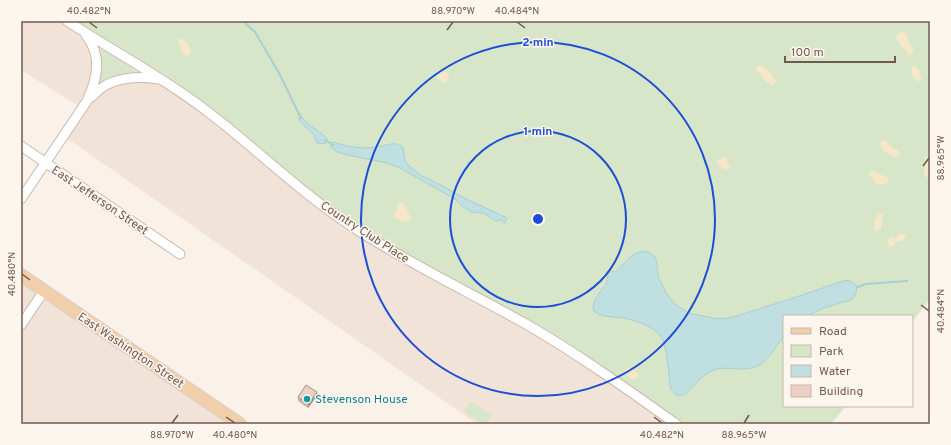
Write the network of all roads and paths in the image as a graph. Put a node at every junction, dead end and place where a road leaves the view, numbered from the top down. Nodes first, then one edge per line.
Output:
1 (67, 21) edge
2 (82, 31) junction
3 (161, 80) junction
4 (87, 101) junction
5 (21, 146) edge
6 (46, 163) junction
7 (21, 199) edge
8 (180, 254) dead end
9 (21, 275) edge
10 (44, 291) junction
11 (21, 325) edge
12 (240, 424) edge
13 (676, 424) edge

1 - 2 street, Country Club Place
2 - 3 street, Country Club Place
2 - 4 street
3 - 4 street
3 - 13 street, Country Club Place
4 - 6 street
5 - 6 street, East Jefferson Street
6 - 7 street
6 - 8 street, East Jefferson Street
9 - 10 main road, East Washington Street
10 - 11 street
10 - 12 main road, East Washington Street

